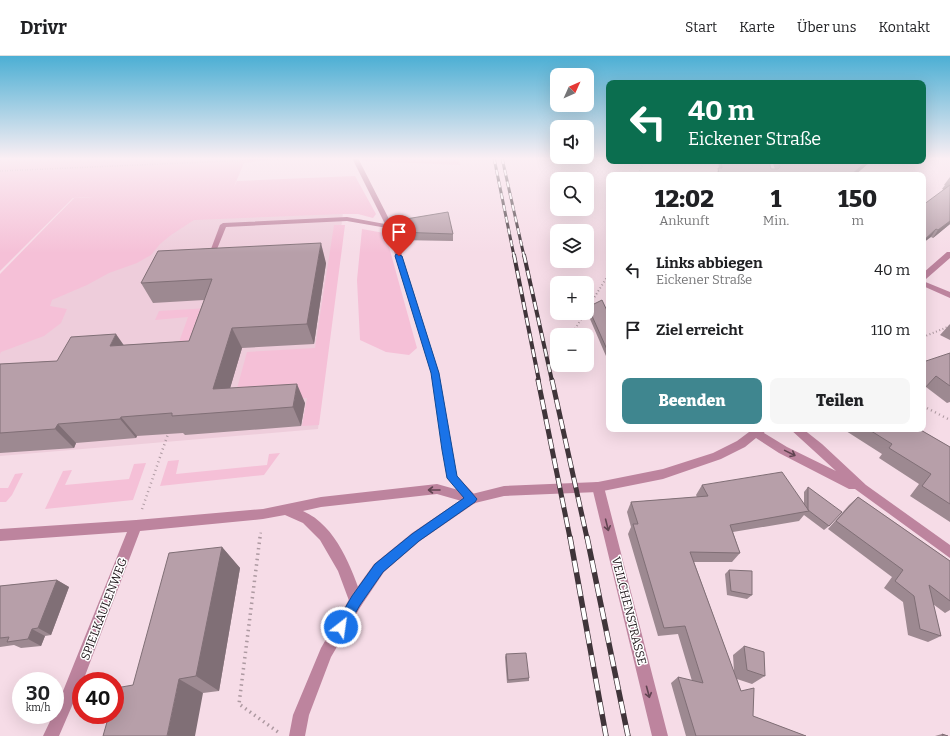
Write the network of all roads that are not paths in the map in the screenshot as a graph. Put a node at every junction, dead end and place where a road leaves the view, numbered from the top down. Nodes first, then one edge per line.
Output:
1 (371, 190) edge
2 (390, 227) junction
3 (214, 249) edge
4 (950, 254) edge
5 (926, 274) edge
6 (926, 284) edge
7 (950, 295) edge
8 (758, 432) edge
9 (760, 432) edge
10 (799, 432) edge
11 (598, 487) junction
12 (862, 489) junction
13 (472, 499) junction
14 (287, 510) junction
15 (136, 526) junction
16 (0, 535) edge
17 (950, 552) edge
18 (356, 601) junction
19 (51, 736) edge
20 (297, 736) edge
21 (660, 736) edge

1 - 2 lane
2 - 3 lane
2 - 13 lane
4 - 5 street
6 - 7 street
8 - 11 street
9 -> 12 street
10 - 12 street
11 - 13 street
11 -> 21 street, VEILCHENSTRASSE
12 - 17 street
13 -> 14 street
13 - 18 street
14 - 15 street
14 - 18 street
15 - 16 street
15 - 19 street, SPIELKAULENWEG
18 - 20 street

